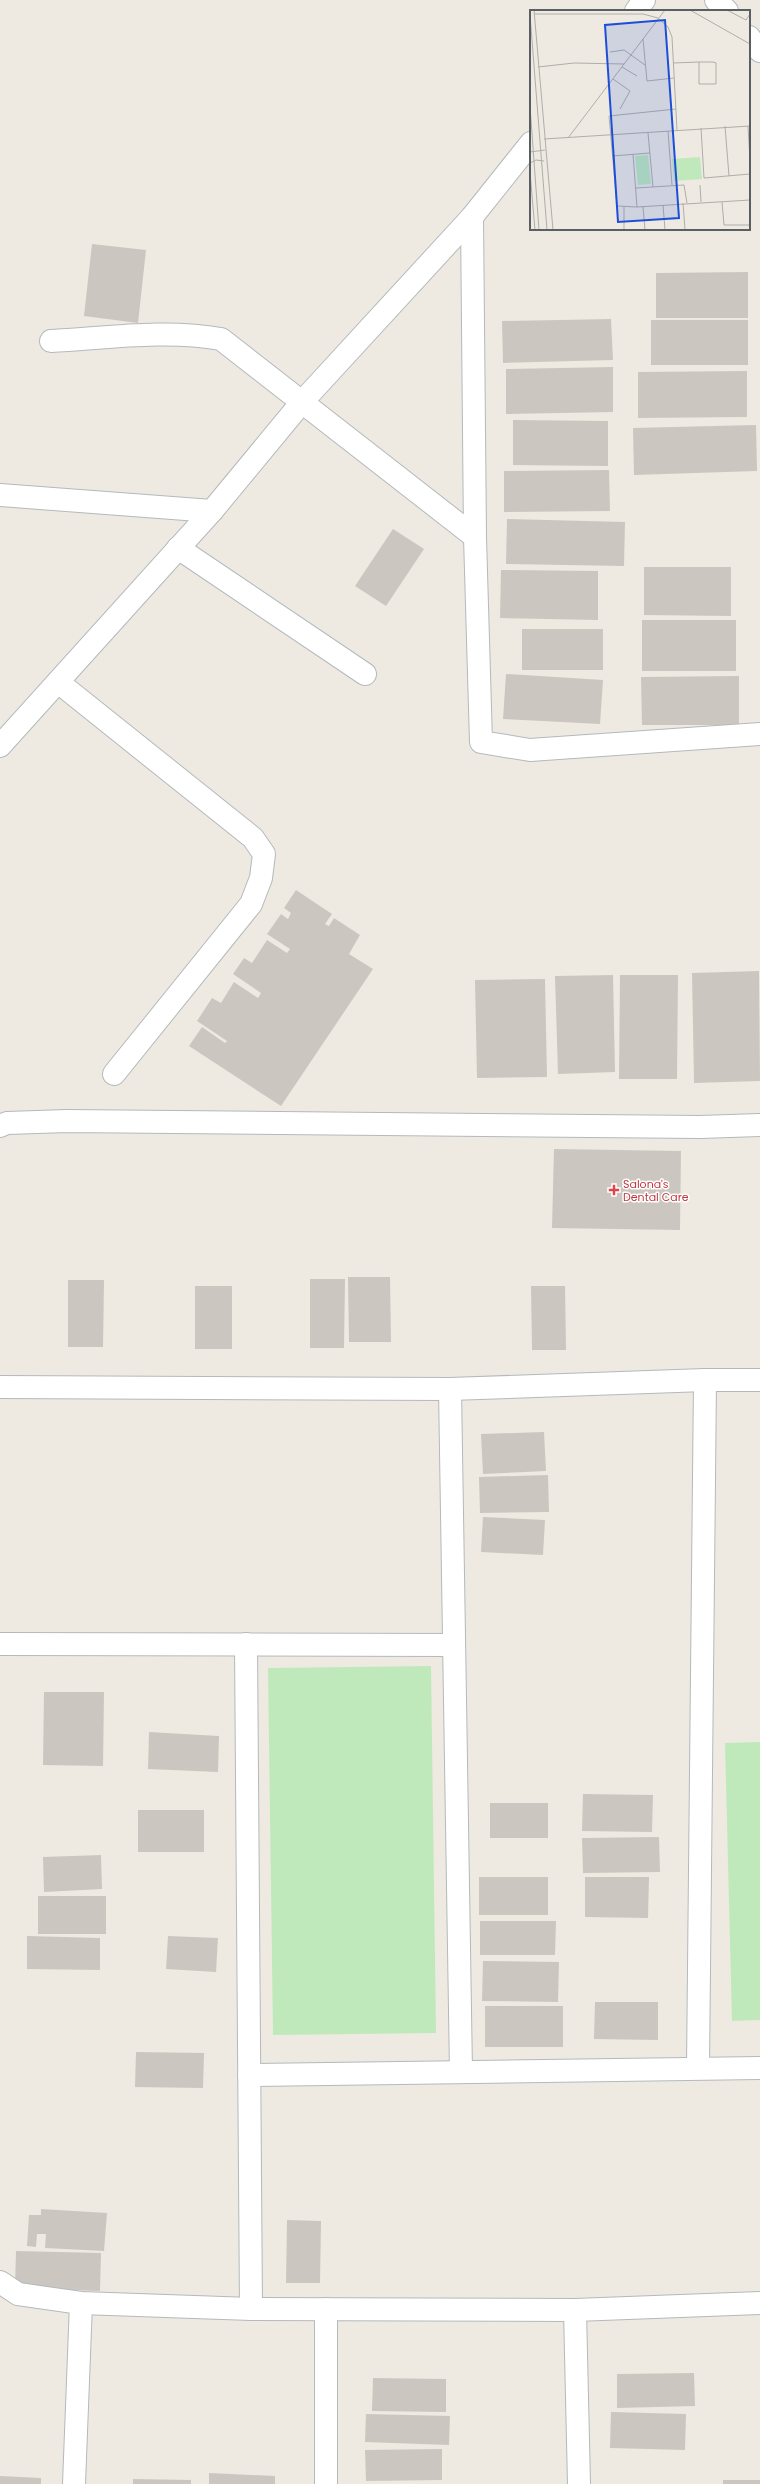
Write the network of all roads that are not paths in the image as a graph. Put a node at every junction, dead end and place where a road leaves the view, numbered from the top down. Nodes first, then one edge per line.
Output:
1 (644, 0) edge
2 (716, 0) edge
3 (637, 10) edge
4 (726, 10) edge
5 (750, 38) edge
6 (760, 51) edge
7 (530, 144) edge
8 (472, 217) junction
9 (51, 341) dead end
10 (302, 402) junction
11 (0, 495) edge
12 (212, 510) junction
13 (475, 537) junction
14 (178, 548) junction
15 (365, 674) dead end
16 (58, 682) junction
17 (760, 734) edge
18 (0, 746) edge
19 (114, 1074) dead end
20 (760, 1125) edge
21 (0, 1126) edge
22 (704, 1380) junction
23 (760, 1380) edge
24 (0, 1387) edge
25 (450, 1389) junction
26 (0, 1644) edge
27 (246, 1644) junction
28 (454, 1645) junction
29 (698, 2067) junction
30 (760, 2068) edge
31 (462, 2072) junction
32 (249, 2076) junction
33 (0, 2282) edge
34 (760, 2303) edge
35 (81, 2304) junction
36 (251, 2309) junction
37 (326, 2309) junction
38 (575, 2310) junction
39 (74, 2484) edge
40 (326, 2484) edge
41 (579, 2484) edge

1 - 3 street
2 - 4 street
5 - 6 street
7 - 8 street
8 - 10 street
8 - 13 street
9 - 10 street
10 - 12 street
10 - 13 street
11 - 12 street
12 - 14 street
13 - 17 street
14 - 15 street
14 - 16 street
16 - 18 street
16 - 19 street
20 - 21 street
22 - 23 street
22 - 25 street
22 - 29 street
24 - 25 street
25 - 28 street
26 - 27 street
27 - 28 street
27 - 32 street
28 - 31 street
29 - 30 street
29 - 31 street
31 - 32 street
32 - 36 street
33 - 35 street
34 - 38 street
35 - 36 street
35 - 39 street
36 - 37 street
37 - 38 street
37 - 40 street
38 - 41 street

